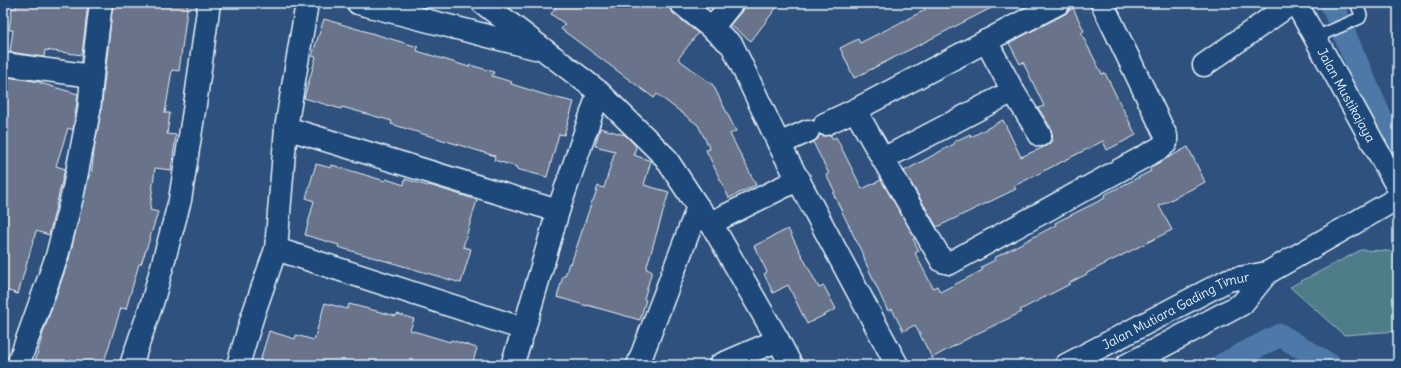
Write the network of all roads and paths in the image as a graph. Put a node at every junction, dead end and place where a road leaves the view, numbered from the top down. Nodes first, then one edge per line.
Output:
1 (101, 3) edge
2 (209, 3) edge
3 (307, 3) edge
4 (358, 3) edge
5 (484, 3) edge
6 (681, 3) edge
7 (732, 3) edge
8 (1059, 3) edge
9 (1102, 3) edge
10 (1292, 3) edge
11 (1296, 3) edge
12 (1356, 3) edge
13 (712, 28) junction
14 (1323, 36) junction
15 (986, 41) junction
16 (544, 50) junction
17 (3, 64) edge
18 (1204, 65) dead end
19 (92, 76) junction
20 (1013, 91) junction
21 (599, 92) junction
22 (855, 110) junction
23 (286, 128) junction
24 (1040, 135) dead end
25 (780, 144) junction
26 (883, 159) junction
27 (799, 179) junction
28 (1398, 188) edge
29 (1398, 198) edge
30 (558, 211) junction
31 (704, 215) junction
32 (276, 249) junction
33 (1267, 273) junction
34 (524, 329) junction
35 (778, 340) junction
36 (18, 365) edge
37 (131, 365) edge
38 (238, 365) edge
39 (512, 365) edge
40 (638, 365) edge
41 (720, 365) edge
42 (791, 365) edge
43 (897, 365) edge
44 (1066, 365) edge
45 (1126, 365) edge

1 - 19 street
2 - 37 street
3 - 23 street
4 - 16 street
5 - 16 street
6 - 13 street
7 - 13 street
8 - 15 street
9 - 26 street
10 - 18 street
11 - 14 street, Jalan Mustikajaya
12 - 14 lane
13 - 25 street
14 - 28 street, Jalan Mustikajaya
15 - 20 street
15 - 22 street
16 - 21 street
17 - 19 street
19 - 36 street
20 - 24 street
20 - 26 street
21 - 30 street
21 - 31 street
22 - 25 street
22 - 26 street
23 - 30 street
23 - 32 street
25 - 27 street
27 - 31 street
27 - 43 street
29 - 33 street, Jalan Mutiara Gading Timur
30 - 34 street
31 - 35 street
31 - 40 street
32 - 34 street
32 - 38 street
33 - 44 street, Jalan Mutiara Gading Timur
33 - 45 street, Jalan Mutiara Gading Timur
34 - 39 street
35 - 41 street
35 - 42 street

